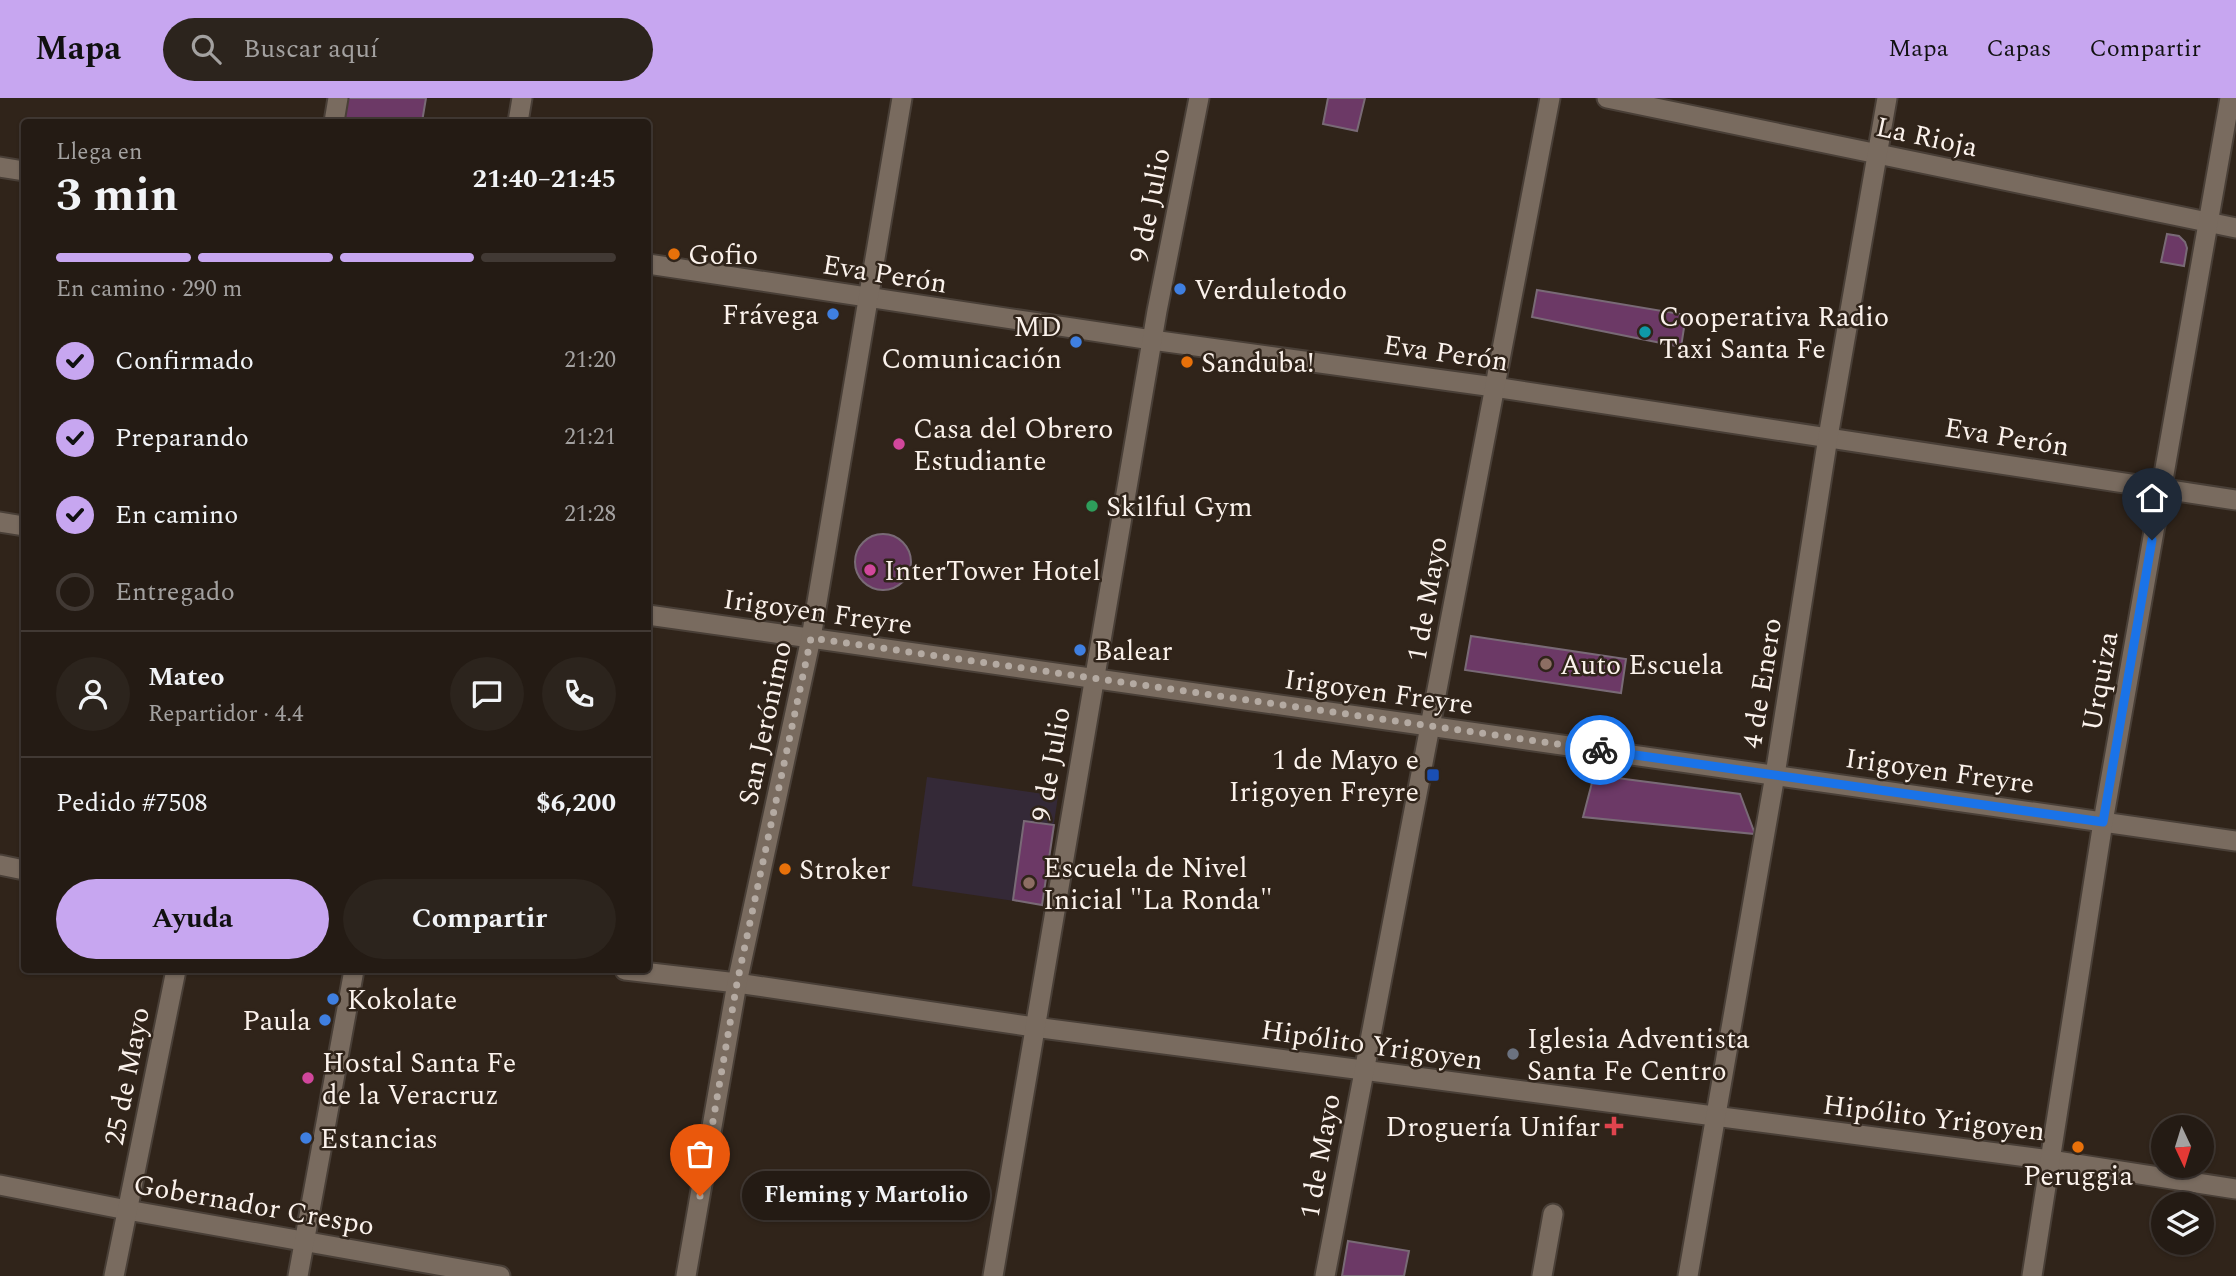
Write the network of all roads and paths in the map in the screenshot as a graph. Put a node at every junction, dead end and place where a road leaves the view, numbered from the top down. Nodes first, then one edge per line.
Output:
1 (338, 98) edge
2 (522, 98) edge
3 (902, 98) edge
4 (1199, 98) edge
5 (1550, 98) edge
6 (1606, 98) edge
7 (1887, 98) edge
8 (2230, 98) edge
9 (334, 119) edge
10 (518, 119) edge
11 (1877, 155) junction
12 (0, 167) edge
13 (21, 170) edge
14 (2208, 222) junction
15 (2236, 228) edge
16 (651, 264) edge
17 (869, 299) junction
18 (1153, 340) junction
19 (1494, 387) junction
20 (1828, 437) junction
21 (2161, 488) junction
22 (2236, 500) edge
23 (0, 522) edge
24 (21, 526) edge
25 (651, 615) edge
26 (811, 638) junction
27 (1093, 679) junction
28 (1431, 727) junction
29 (1775, 775) junction
30 (2103, 822) junction
31 (2236, 841) edge
32 (0, 865) edge
33 (21, 869) edge
34 (175, 973) edge
35 (353, 973) edge
36 (651, 973) edge
37 (737, 983) junction
38 (1034, 1027) junction
39 (1363, 1071) junction
40 (1714, 1118) junction
41 (2050, 1160) junction
42 (0, 1185) edge
43 (2236, 1189) edge
44 (128, 1210) junction
45 (1553, 1214) dead end
46 (304, 1241) junction
47 (114, 1276) edge
48 (298, 1276) edge
49 (499, 1276) edge
50 (686, 1276) edge
51 (993, 1276) edge
52 (1325, 1276) edge
53 (1542, 1276) edge
54 (1688, 1276) edge
55 (2032, 1276) edge

1 - 9 street
2 - 10 street
3 - 17 street, San Jerónimo
4 - 18 street, 9 de Julio
5 - 19 street, 1 de Mayo
6 - 11 street, La Rioja
7 - 11 street, 4 de Enero
8 - 14 street, Urquiza
11 - 14 street, La Rioja
11 - 20 street, 4 de Enero
12 - 13 street
14 - 15 street, La Rioja
14 - 21 street, Urquiza
16 - 17 street, Eva Perón
17 - 18 street, Eva Perón
17 - 26 street, San Jerónimo
18 - 19 street, Eva Perón
18 - 27 street, 9 de Julio
19 - 20 street, Eva Perón
19 - 28 street, 1 de Mayo
20 - 21 street, Eva Perón
20 - 29 street, 4 de Enero
21 - 22 street, Eva Perón
21 - 30 street, Urquiza
23 - 24 street
25 - 26 street, Irigoyen Freyre
26 - 27 street, Irigoyen Freyre
26 - 37 street, San Jerónimo
27 - 28 street, Irigoyen Freyre
27 - 38 street, 9 de Julio
28 - 29 street, Irigoyen Freyre
28 - 39 street, 1 de Mayo
29 - 30 street, Irigoyen Freyre
29 - 40 street, 4 de Enero
30 - 31 street, Irigoyen Freyre
30 - 41 street, Urquiza
32 - 33 street
34 - 44 street, 25 de Mayo
35 - 46 street
36 - 37 street, Hipólito Yrigoyen
37 - 38 street, Hipólito Yrigoyen
37 - 50 street, San Jerónimo
38 - 39 street, Hipólito Yrigoyen
38 - 51 street, 9 de Julio
39 - 40 street, Hipólito Yrigoyen
39 - 52 street, 1 de Mayo
40 - 41 street, Hipólito Yrigoyen
40 - 54 street, 4 de Enero
41 - 43 street, Hipólito Yrigoyen
41 - 55 street, Urquiza
42 - 44 street, Gobernador Crespo
44 - 46 street, Gobernador Crespo
44 - 47 street, 25 de Mayo
45 - 53 street
46 - 48 street
46 - 49 street, Gobernador Crespo

